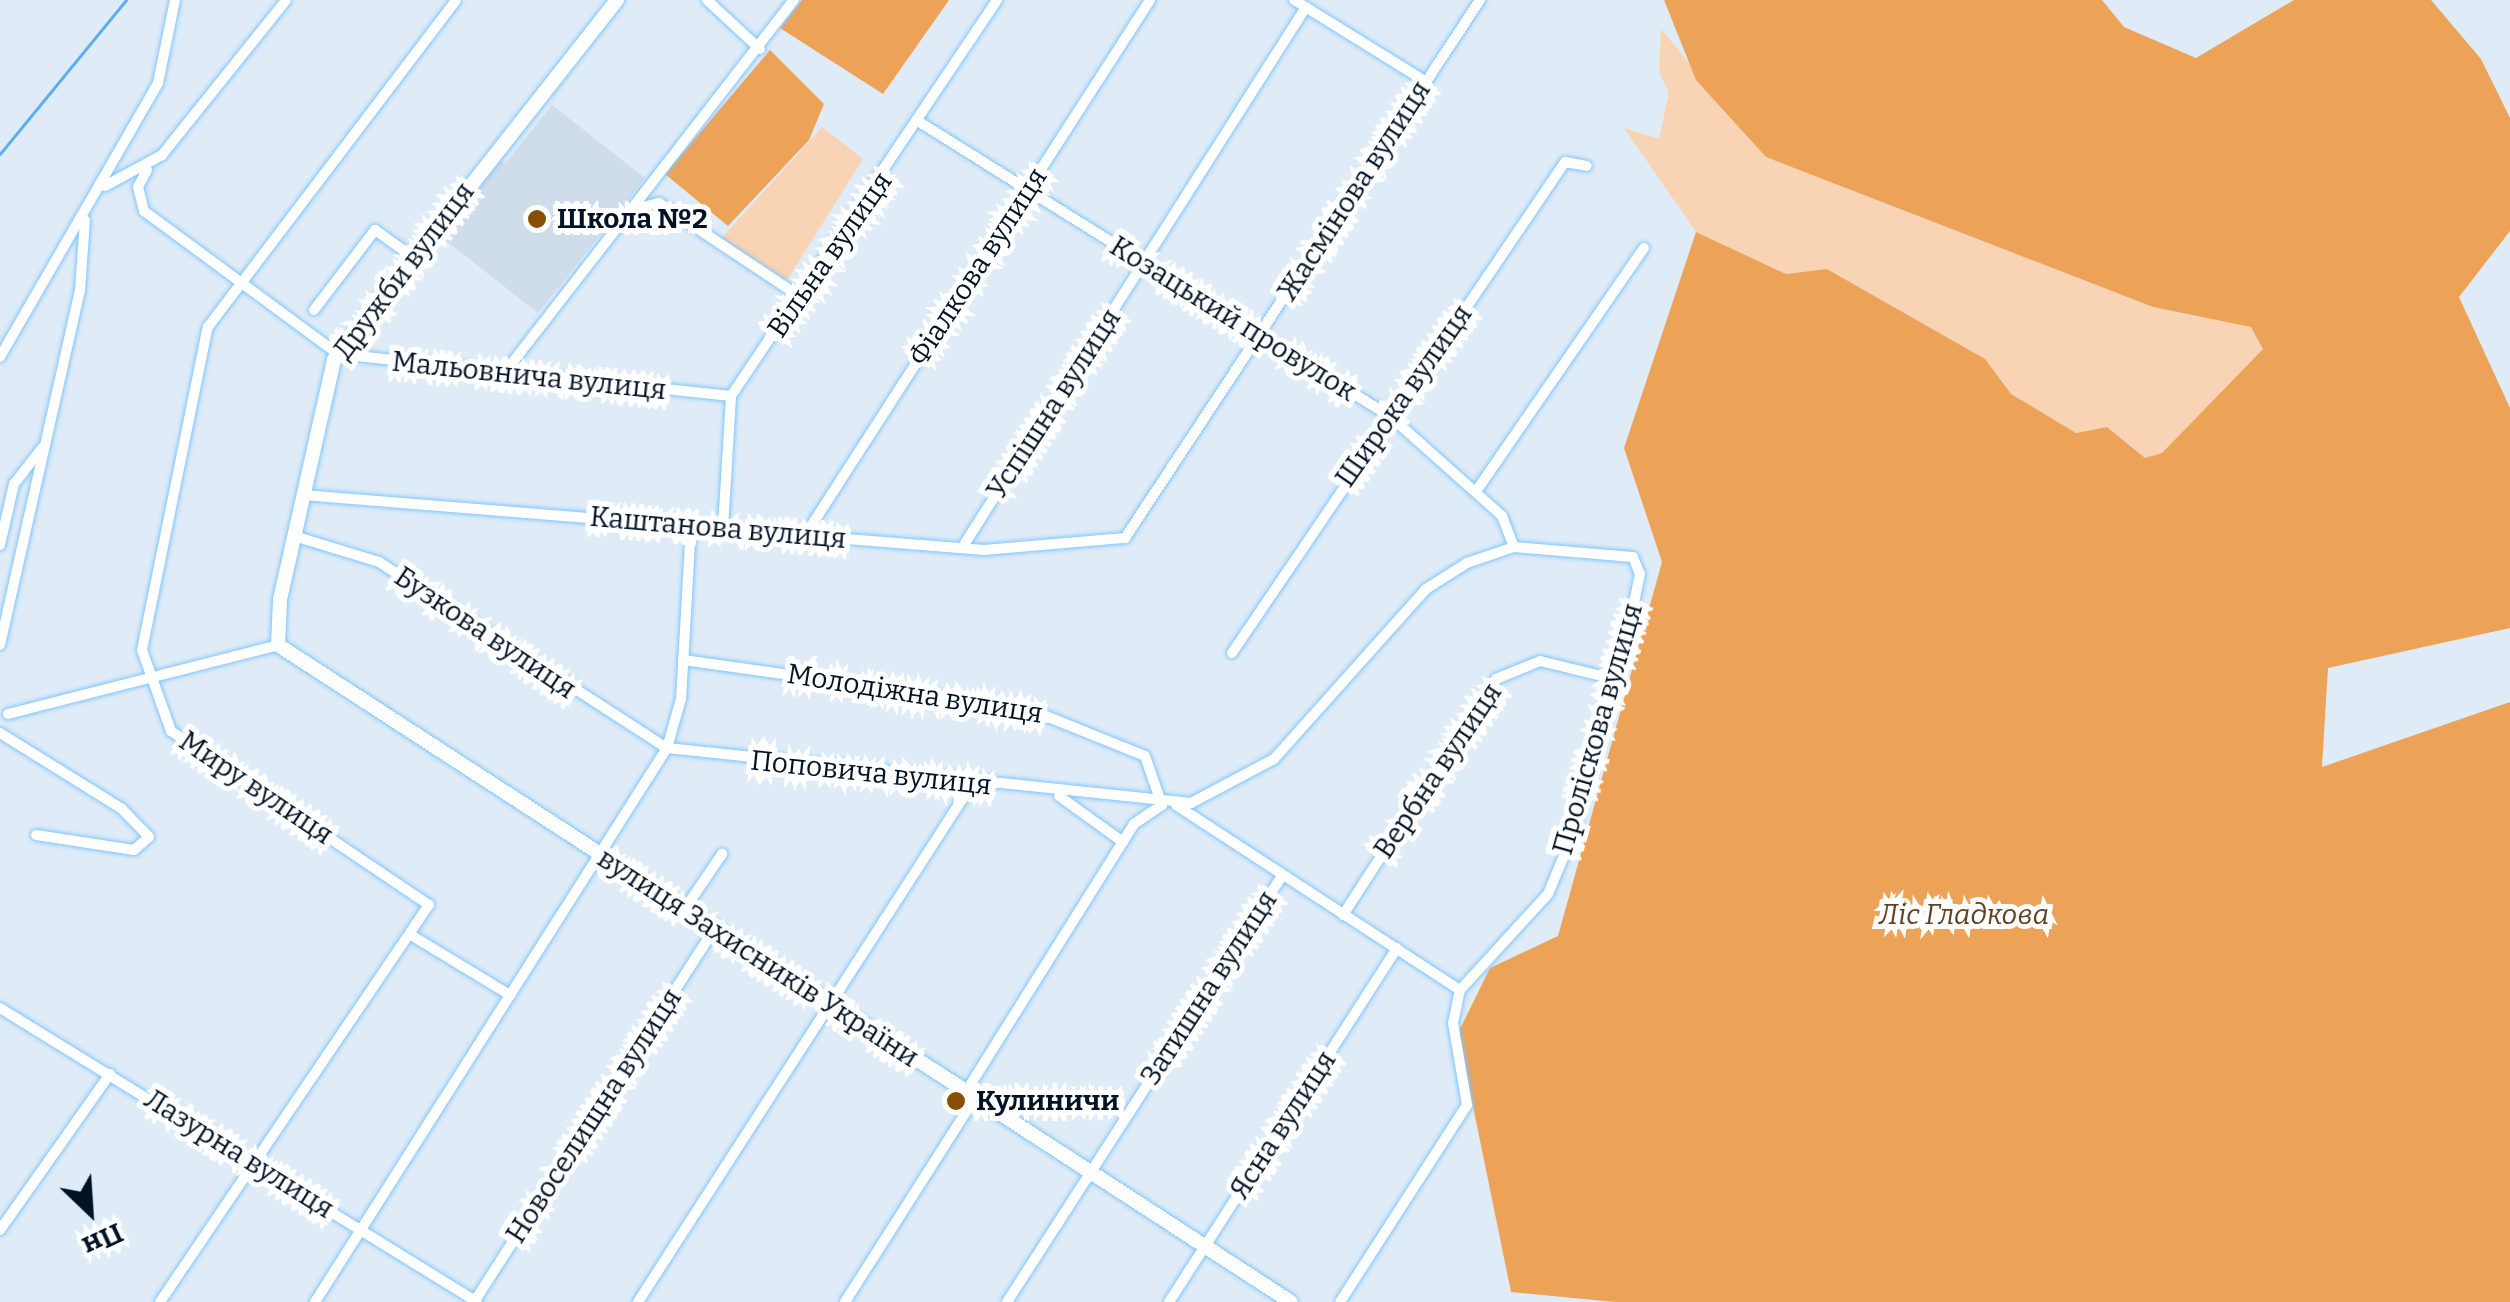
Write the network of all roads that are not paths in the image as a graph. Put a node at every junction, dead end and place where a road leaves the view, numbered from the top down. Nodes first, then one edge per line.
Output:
1 (175, 0) edge
2 (286, 0) edge
3 (456, 0) edge
4 (617, 0) edge
5 (707, 0) edge
6 (794, 0) edge
7 (997, 0) edge
8 (1150, 0) edge
9 (1294, 0) edge
10 (1480, 0) edge
11 (1306, 7) junction
12 (760, 49) junction
13 (1426, 82) junction
14 (921, 123) junction
15 (1587, 166) dead end
16 (146, 170) junction
17 (106, 186) junction
18 (1028, 189) junction
19 (630, 210) junction
20 (85, 220) junction
21 (1644, 248) dead end
22 (413, 256) junction
23 (1143, 265) junction
24 (236, 282) junction
25 (802, 298) junction
26 (314, 310) dead end
27 (1256, 340) junction
28 (338, 354) junction
29 (0, 357) edge
30 (502, 376) junction
31 (731, 396) junction
32 (1391, 417) junction
33 (43, 447) junction
34 (1477, 490) junction
35 (302, 495) junction
36 (691, 525) junction
37 (723, 528) junction
38 (806, 534) junction
39 (1132, 534) joint
40 (294, 536) junction
41 (0, 546) edge
42 (1514, 546) junction
43 (962, 548) junction
44 (0, 645) edge
45 (278, 645) junction
46 (1232, 653) dead end
47 (683, 660) junction
48 (1614, 678) junction
49 (146, 680) junction
50 (4, 710) edge
51 (0, 730) edge
52 (668, 748) junction
53 (972, 784) junction
54 (1056, 793) junction
55 (1168, 804) junction
56 (36, 835) dead end
57 (1123, 842) junction
58 (722, 854) dead end
59 (598, 856) junction
60 (1282, 876) junction
61 (684, 910) junction
62 (1343, 914) junction
63 (714, 929) junction
64 (410, 934) junction
65 (1397, 948) junction
66 (1460, 990) junction
67 (510, 995) junction
68 (830, 1004) junction
69 (0, 1008) edge
70 (110, 1074) junction
71 (971, 1095) junction
72 (258, 1168) junction
73 (1090, 1172) junction
74 (0, 1230) edge
75 (360, 1230) junction
76 (1205, 1246) junction
77 (160, 1302) edge
78 (314, 1302) edge
79 (476, 1302) edge
80 (638, 1302) edge
81 (845, 1302) edge
82 (1007, 1302) edge
83 (1169, 1302) edge
84 (1291, 1302) edge
85 (1340, 1302) edge

1 - 17 street
2 - 16 street
3 - 24 street, Миру вулиця
4 - 22 street, Дружби вулиця
5 - 12 street
6 - 12 street
7 - 14 street, Вільна вулиця
8 - 18 street, Фіалкова вулиця
9 - 11 street
10 - 13 street, Жасмінова вулиця
11 - 13 street
11 - 23 street, Успішна вулиця
12 - 19 street
13 - 27 street, Жасмінова вулиця
14 - 18 street, Козацький провулок
14 - 25 street, Вільна вулиця
15 - 32 street, Широка вулиця
16 - 17 street
16 - 24 street, Мальовнича вулиця
17 - 20 street
18 - 23 street, Козацький провулок
18 - 38 street, Фіалкова вулиця
19 - 25 street
19 - 30 street
20 - 29 street
20 - 33 street
21 - 34 street
22 - 26 street
22 - 28 street, Дружби вулиця
23 - 27 street, Козацький провулок
23 - 43 street, Успішна вулиця
24 - 28 street, Мальовнича вулиця
24 - 49 street, Миру вулиця
25 - 31 street, Вільна вулиця
27 - 32 street, Козацький провулок
27 - 39 street, Жасмінова вулиця
28 - 30 street, Мальовнича вулиця
28 - 35 street, Дружби вулиця
30 - 31 street, Мальовнича вулиця
31 - 37 street
32 - 34 street, Козацький провулок
32 - 46 street, Широка вулиця
33 - 41 street
33 - 44 street
34 - 42 street, Козацький провулок
35 - 36 street, Каштанова вулиця
35 - 40 street, Дружби вулиця
36 - 37 street, Каштанова вулиця
36 - 47 street
37 - 38 street, Каштанова вулиця
38 - 43 street, Каштанова вулиця
39 - 43 street, Каштанова вулиця
40 - 45 street, Дружби вулиця
40 - 52 street, Бузкова вулиця
42 - 48 street, Проліскова вулиця
42 - 55 street
45 - 49 street
45 - 59 street, вулиця Захисників України
47 - 52 street
47 - 55 street, Молодіжна вулиця
48 - 62 street, Вербна вулиця
48 - 66 street, Проліскова вулиця
49 - 50 street
49 - 64 street, Миру вулиця
50 - 51 street
51 - 56 street
52 - 53 street, Поповича вулиця
52 - 59 street
53 - 54 street, Поповича вулиця
53 - 68 street
54 - 55 street, Поповича вулиця
54 - 57 street
55 - 57 street
55 - 60 street
57 - 71 street
58 - 61 street
59 - 61 street, вулиця Захисників України
59 - 67 street
60 - 62 street
60 - 73 street, Затишна вулиця
61 - 63 street, вулиця Захисників України
62 - 65 street
63 - 68 street, вулиця Захисників України
63 - 79 street, Новоселищна вулиця
64 - 67 street
64 - 72 street, Миру вулиця
65 - 66 street
65 - 76 street, Ясна вулиця
66 - 85 street
67 - 75 street
68 - 71 street, вулиця Захисників України
68 - 80 street
69 - 70 street, Лазурна вулиця
70 - 72 street, Лазурна вулиця
70 - 74 street
71 - 73 street, вулиця Захисників України
71 - 81 street
72 - 75 street, Лазурна вулиця
72 - 77 street, Миру вулиця
73 - 76 street, вулиця Захисників України
73 - 82 street, Затишна вулиця
75 - 78 street
75 - 79 street, Лазурна вулиця
76 - 83 street, Ясна вулиця
76 - 84 street, вулиця Захисників України

